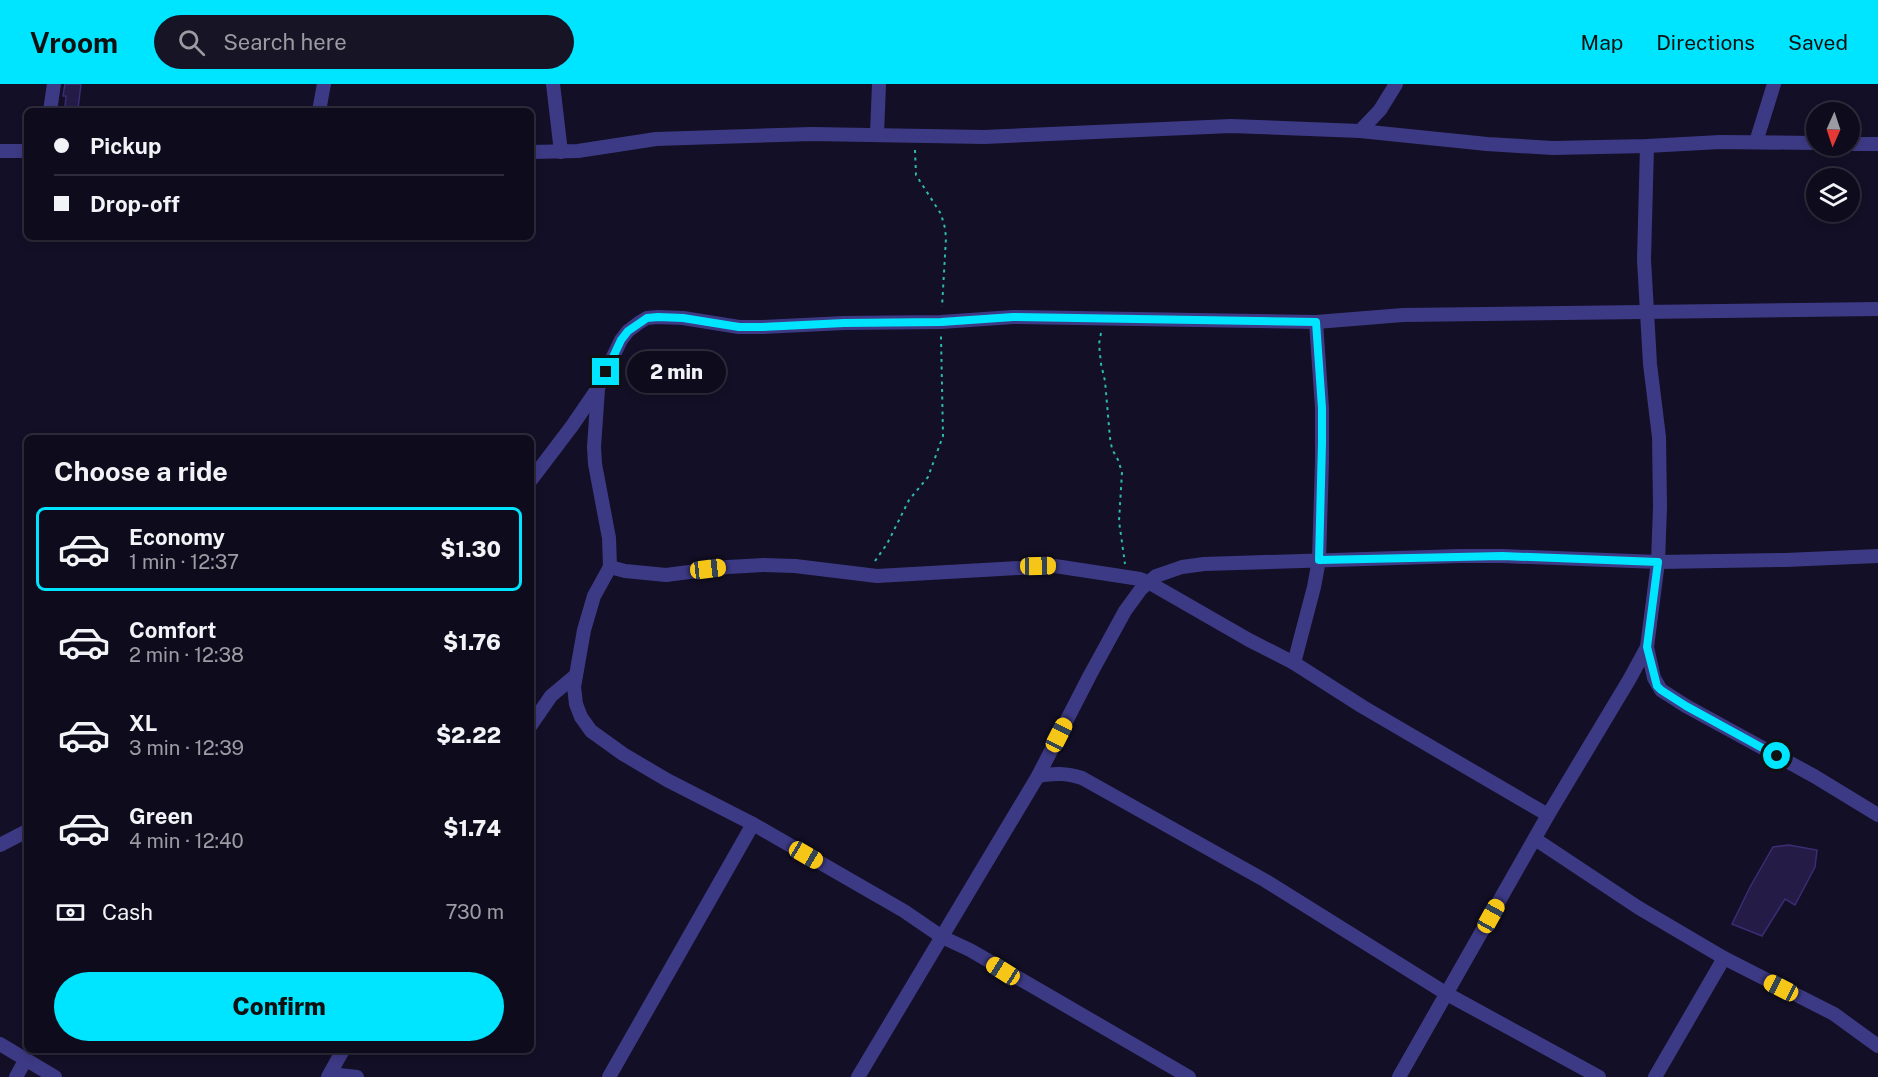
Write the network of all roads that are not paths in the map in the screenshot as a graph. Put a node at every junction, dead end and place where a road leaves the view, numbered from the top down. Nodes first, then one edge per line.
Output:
1 (54, 84) edge
2 (324, 84) edge
3 (553, 84) edge
4 (879, 84) edge
5 (1396, 84) edge
6 (1774, 84) edge
7 (50, 108) edge
8 (320, 108) edge
9 (1360, 131) junction
10 (876, 134) junction
11 (1756, 142) junction
12 (1806, 143) edge
13 (1860, 144) edge
14 (1878, 144) edge
15 (1647, 146) junction
16 (0, 151) edge
17 (24, 151) edge
18 (534, 152) edge
19 (561, 152) junction
20 (1878, 309) edge
21 (1646, 311) junction
22 (1316, 322) junction
23 (598, 388) junction
24 (534, 476) edge
25 (1878, 556) edge
26 (1319, 560) junction
27 (1658, 562) junction
28 (610, 567) junction
29 (1148, 582) junction
30 (1647, 647) junction
31 (1294, 663) junction
32 (576, 675) junction
33 (534, 721) edge
34 (1038, 776) junction
35 (1548, 815) junction
36 (1878, 815) edge
37 (753, 824) junction
38 (24, 833) edge
39 (1534, 839) junction
40 (0, 845) edge
41 (942, 937) junction
42 (1724, 958) junction
43 (1447, 993) junction
44 (0, 1044) edge
45 (1878, 1046) edge
46 (340, 1053) edge
47 (26, 1059) junction
48 (329, 1076) edge
49 (16, 1077) edge
50 (55, 1077) edge
51 (357, 1077) edge
52 (609, 1077) edge
53 (858, 1077) edge
54 (1189, 1077) edge
55 (1399, 1077) edge
56 (1599, 1077) edge
57 (1655, 1077) edge

1 - 7 street
2 - 8 street
3 - 19 street
4 - 10 street
5 - 9 street
6 - 11 street
9 - 10 street
9 - 15 street
10 - 19 street
11 - 12 street
11 - 15 street
13 - 14 street
15 - 21 street
16 - 17 street
18 - 19 street
20 - 21 street
21 - 22 street
21 - 27 street
22 - 23 street
22 - 26 street
23 - 24 street
23 - 28 street
25 - 27 street
26 - 27 street
26 - 29 street
26 - 31 street
27 - 30 street
28 - 29 street
28 - 32 street
29 - 31 street
29 - 34 street
30 - 35 street
30 - 36 street
31 - 35 street
32 - 33 street
32 - 37 street
34 - 41 street
34 - 43 street
35 - 39 street
37 - 41 street
37 - 52 street
38 - 40 street
39 - 42 street
39 - 43 street
41 - 53 street
41 - 54 street
42 - 45 street
42 - 57 street
43 - 55 street
43 - 56 street
44 - 47 street
46 - 48 street
47 - 49 street
47 - 50 street
48 - 51 street

